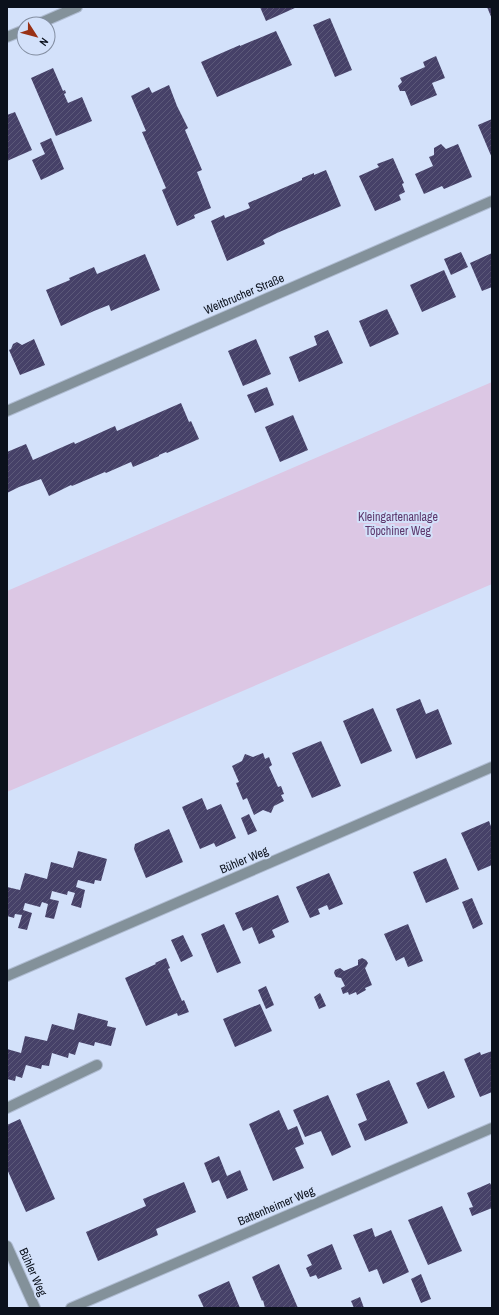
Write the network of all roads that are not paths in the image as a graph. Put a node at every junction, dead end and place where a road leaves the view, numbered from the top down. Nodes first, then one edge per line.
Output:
1 (77, 7) edge
2 (56, 16) edge
3 (492, 201) edge
4 (7, 411) edge
5 (492, 767) edge
6 (7, 976) edge
7 (98, 1065) dead end
8 (7, 1108) edge
9 (492, 1128) edge
10 (7, 1246) edge
11 (35, 1308) edge
12 (71, 1308) edge

1 - 2 street
3 - 4 street, Weitbrucher Straße
5 - 6 street, Bühler Weg
7 - 8 street
9 - 12 street, Battenheimer Weg
10 - 11 street, Bühler Weg

